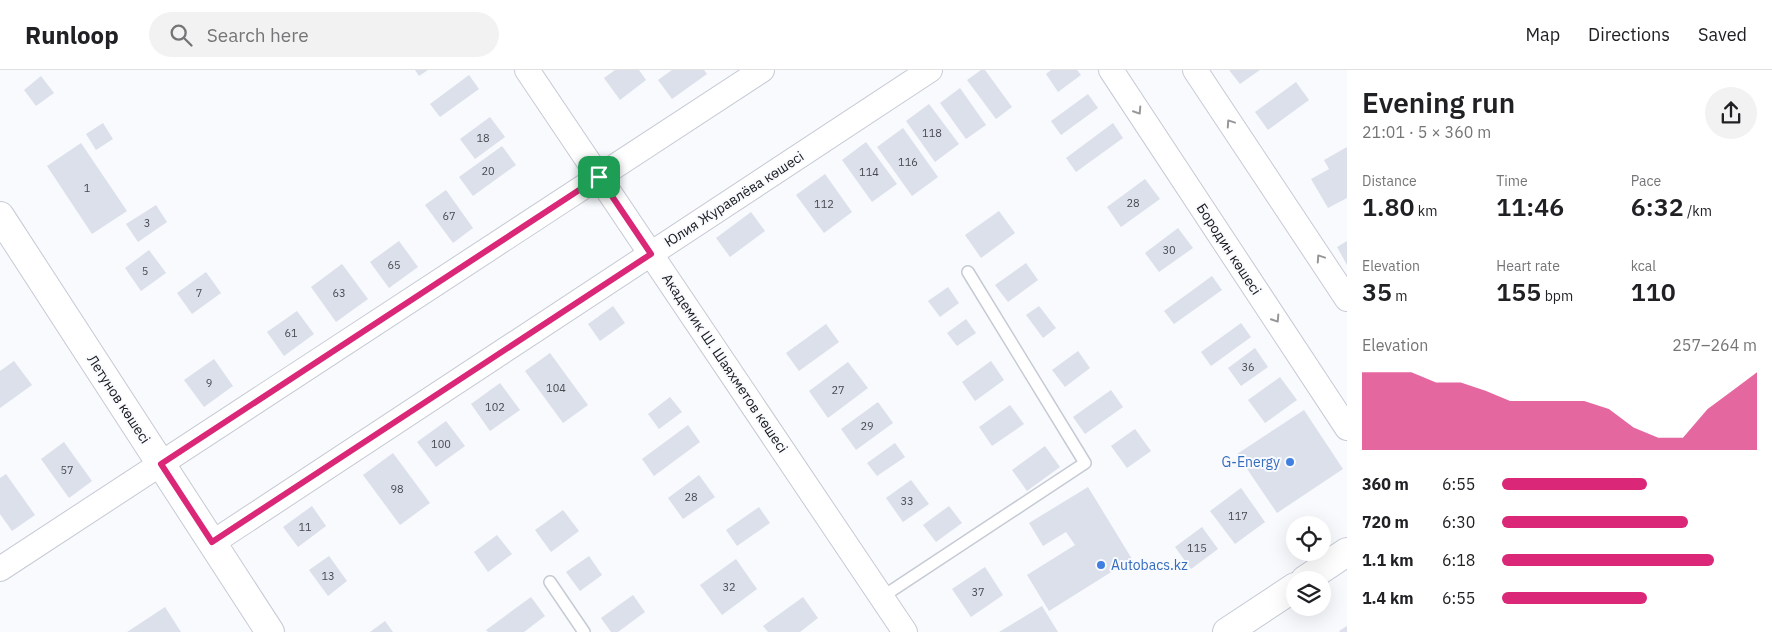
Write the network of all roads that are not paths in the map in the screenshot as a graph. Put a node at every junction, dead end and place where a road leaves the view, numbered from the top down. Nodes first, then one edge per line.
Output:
1 (527, 70) edge
2 (762, 70) edge
3 (930, 70) edge
4 (1111, 70) edge
5 (1195, 70) edge
6 (599, 177) junction
7 (0, 216) edge
8 (651, 254) junction
9 (968, 272) dead end
10 (1347, 299) edge
11 (1347, 428) edge
12 (161, 464) junction
13 (212, 542) junction
14 (1347, 552) edge
15 (0, 569) edge
16 (1318, 571) edge
17 (550, 582) dead end
18 (1286, 593) edge
19 (882, 597) junction
20 (270, 632) edge
21 (584, 632) edge
22 (905, 632) edge
23 (1227, 632) edge

1 - 6 street, Академик Ш. Шаяхметов көшесі
2 - 6 street
3 - 8 street, Юлия Журавлёва көшесі
4 -> 11 street, Бородин көшесі
10 -> 5 street
6 - 8 street, Академик Ш. Шаяхметов көшесі
6 - 12 street
7 - 12 street, Летунов көшесі
8 - 13 street, Юлия Журавлёва көшесі
8 - 19 street, Академик Ш. Шаяхметов көшесі
9 - 19 lane
12 - 13 street, Летунов көшесі
12 - 15 street
13 - 20 street, Летунов көшесі
14 - 16 street
17 - 21 lane
18 - 23 street
19 - 22 street, Академик Ш. Шаяхметов көшесі

